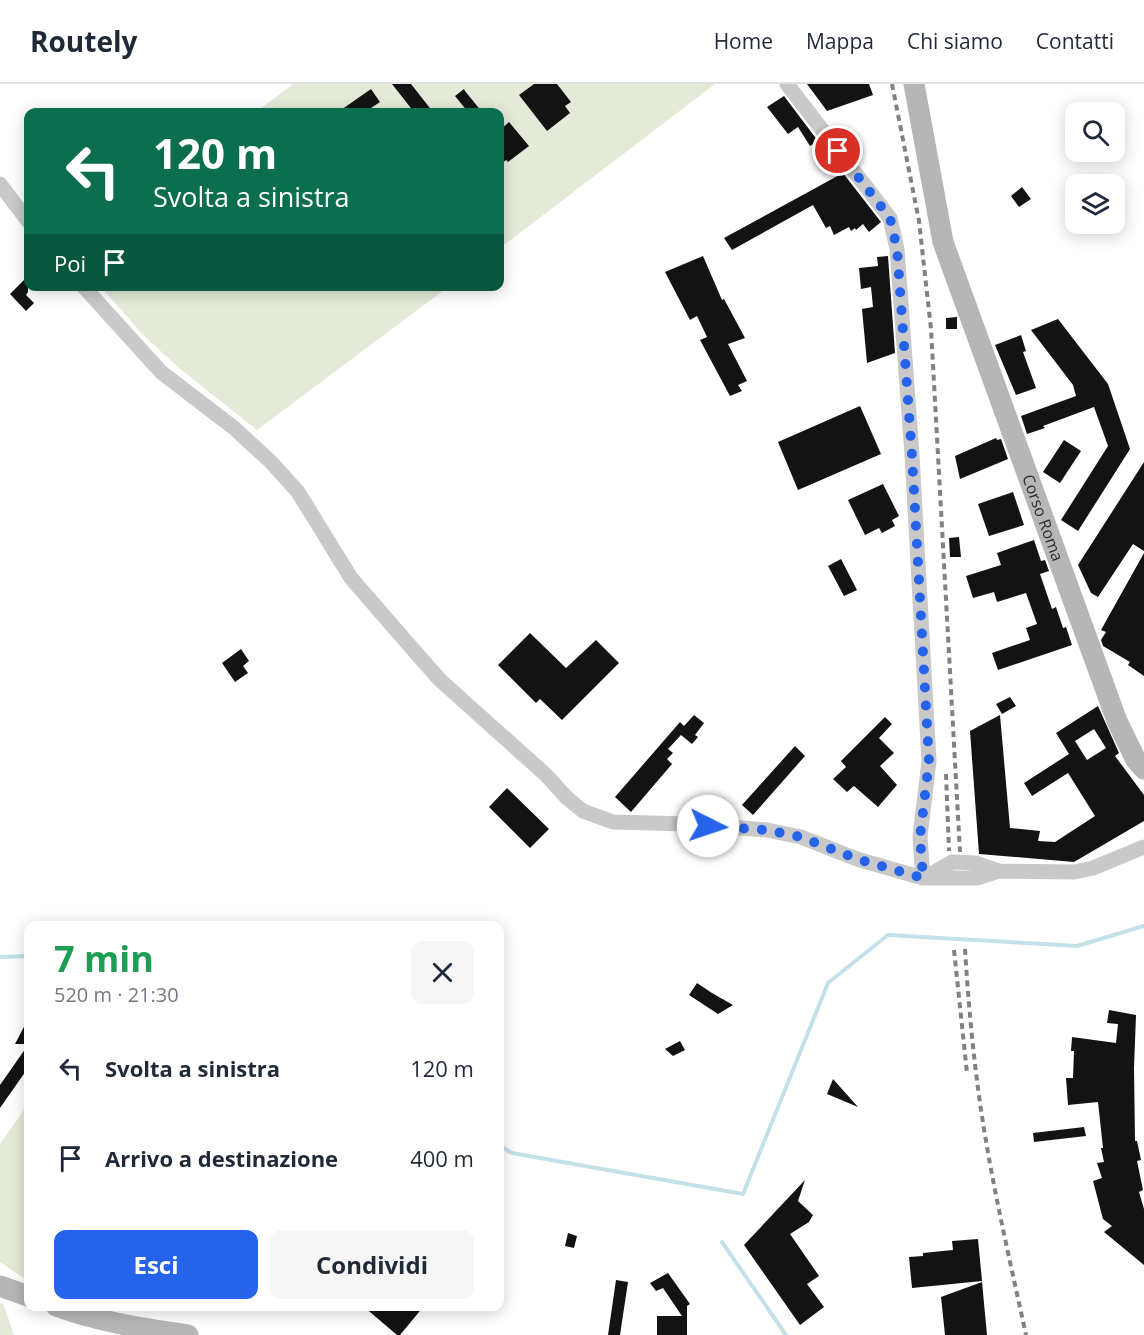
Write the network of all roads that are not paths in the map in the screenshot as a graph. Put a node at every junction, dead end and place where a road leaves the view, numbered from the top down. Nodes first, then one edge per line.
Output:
1 (787, 84) edge
2 (914, 84) edge
3 (0, 184) edge
4 (24, 216) edge
5 (87, 291) edge
6 (1144, 769) edge
7 (1144, 847) edge
8 (923, 878) junction
9 (0, 1286) edge
10 (24, 1295) edge
11 (67, 1311) edge
12 (188, 1335) edge

1 - 8 street
2 - 6 main road, Corso Roma
3 - 4 street
5 - 8 street
7 - 8 street
9 - 10 main road
11 - 12 main road

